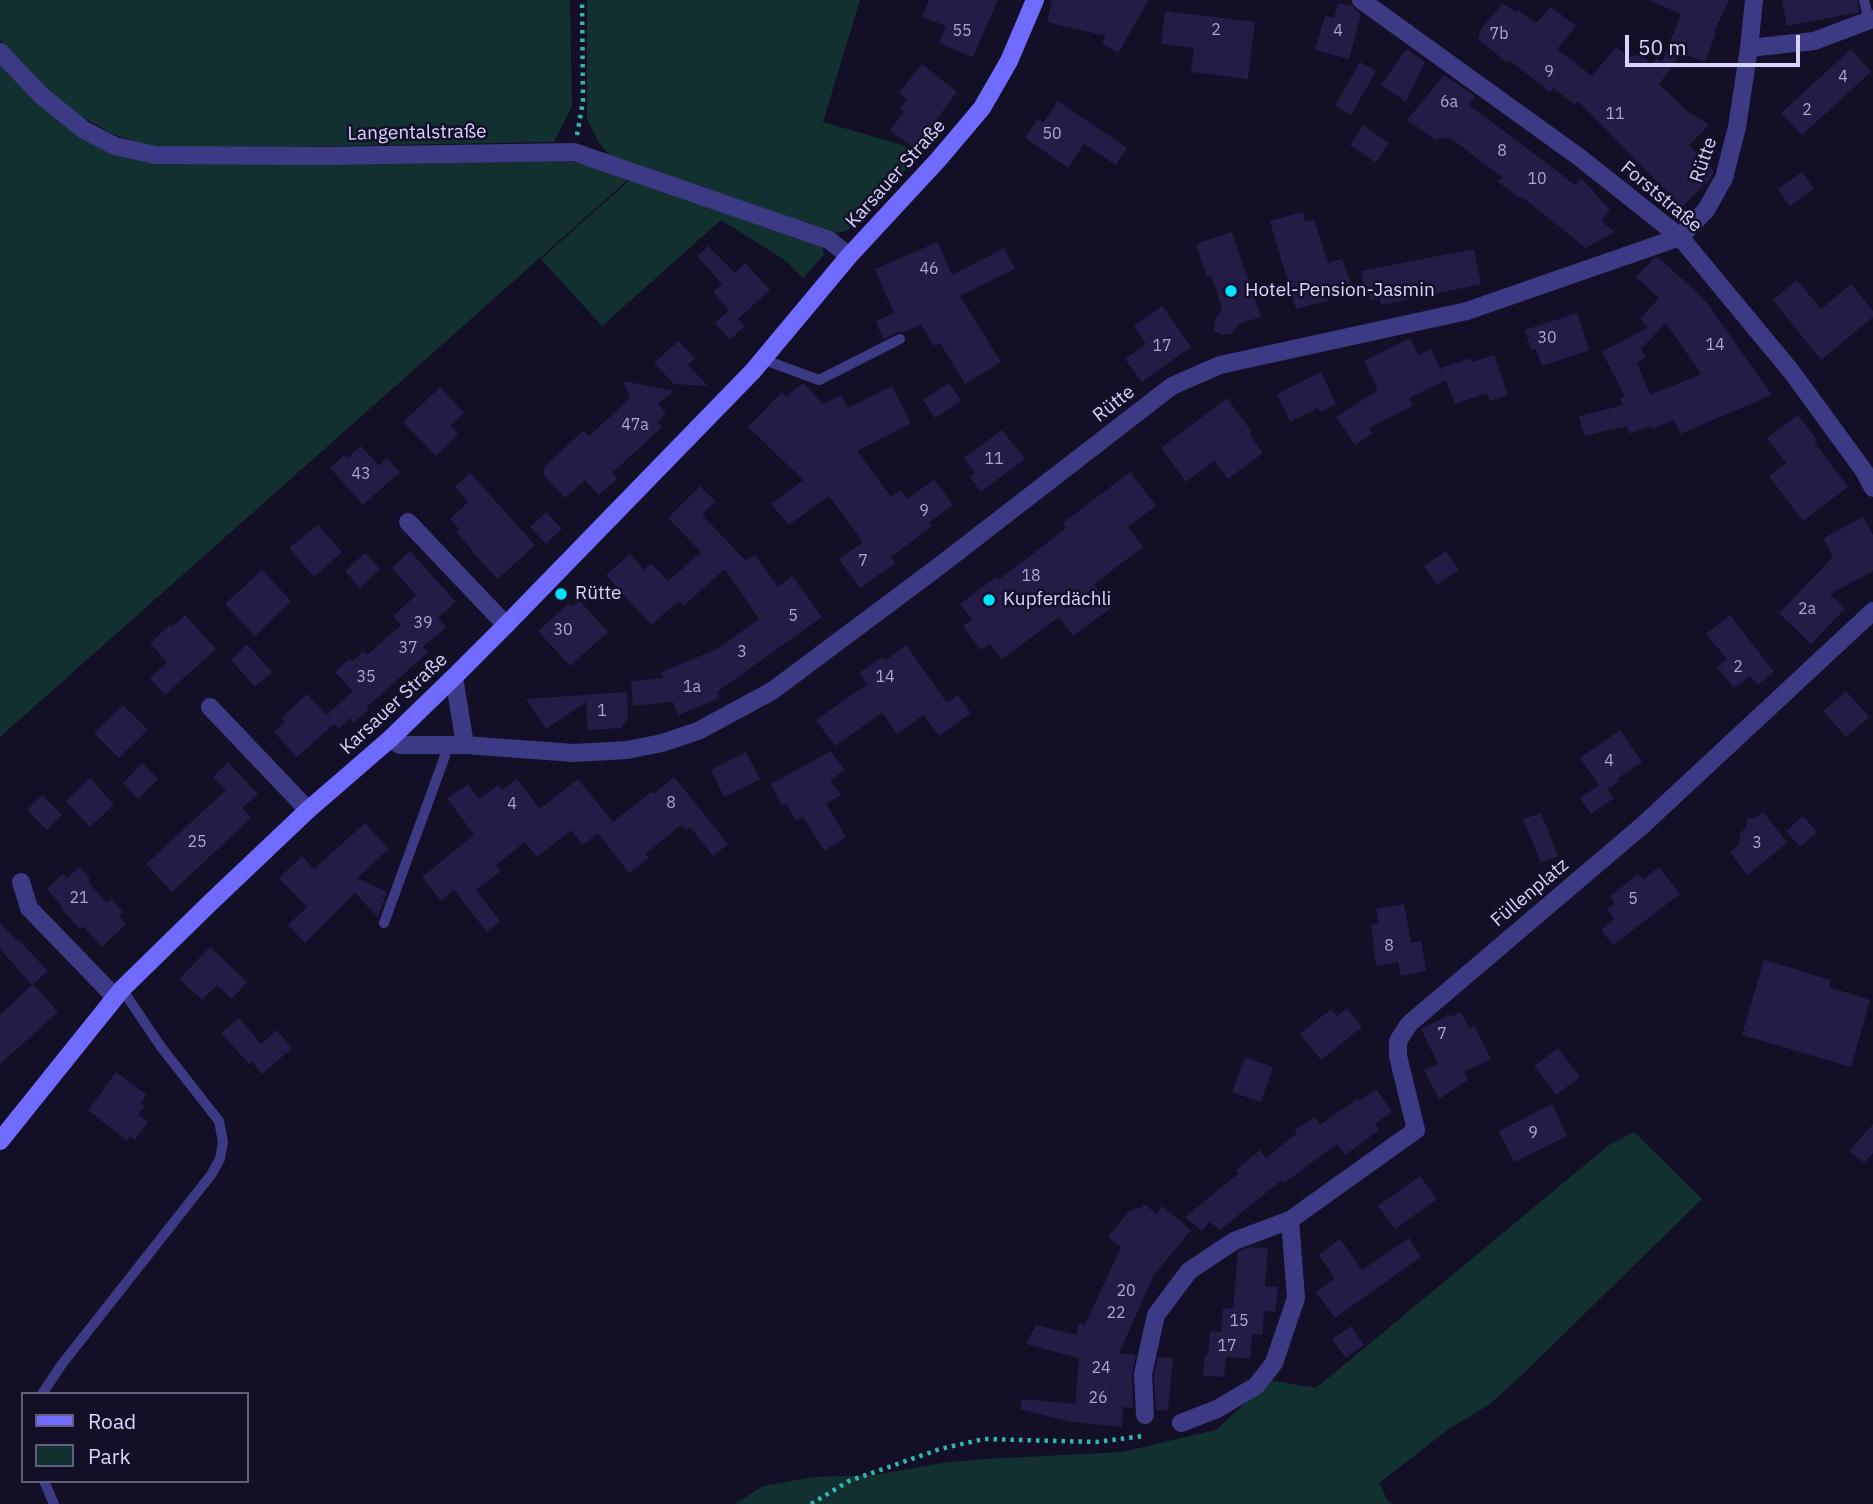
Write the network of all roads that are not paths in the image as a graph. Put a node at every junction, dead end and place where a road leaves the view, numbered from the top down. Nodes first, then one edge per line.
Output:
1 (1035, 0) edge
2 (1361, 0) edge
3 (1754, 0) edge
4 (1864, 0) edge
5 (1871, 19) edge
6 (1749, 48) junction
7 (0, 52) edge
8 (1681, 237) junction
9 (849, 256) junction
10 (900, 339) dead end
11 (762, 359) junction
12 (1873, 488) edge
13 (408, 522) dead end
14 (1873, 611) edge
15 (506, 625) junction
16 (454, 677) junction
17 (210, 708) dead end
18 (390, 739) junction
19 (443, 745) junction
20 (465, 745) junction
21 (308, 810) junction
22 (21, 882) dead end
23 (384, 923) dead end
24 (119, 993) junction
25 (0, 1141) edge
26 (1290, 1220) junction
27 (43, 1392) edge
28 (1145, 1415) dead end
29 (1181, 1423) dead end
30 (45, 1483) edge
31 (54, 1504) edge

1 - 9 street, Karsauer Straße
2 - 8 street, Forststraße
3 - 6 street, Rütte
4 - 5 lane
5 - 6 street
6 - 8 street, Rütte
7 - 9 street, Langentalstraße
8 - 12 street, Forststraße
8 - 20 street, Rütte
9 - 11 street, Karsauer Straße
10 - 11 lane
11 - 15 street, Karsauer Straße
13 - 15 street
14 - 26 street, Füllenplatz
15 - 16 street, Karsauer Straße
16 - 18 street, Karsauer Straße
16 - 20 street
17 - 21 street
18 - 19 street, Rütte
18 - 21 street, Karsauer Straße
19 - 20 street, Rütte
19 - 23 lane
21 - 24 street, Karsauer Straße
22 - 24 street
24 - 25 street, Karsauer Straße
24 - 27 lane
26 - 28 street, Füllenplatz
26 - 29 street
30 - 31 lane

